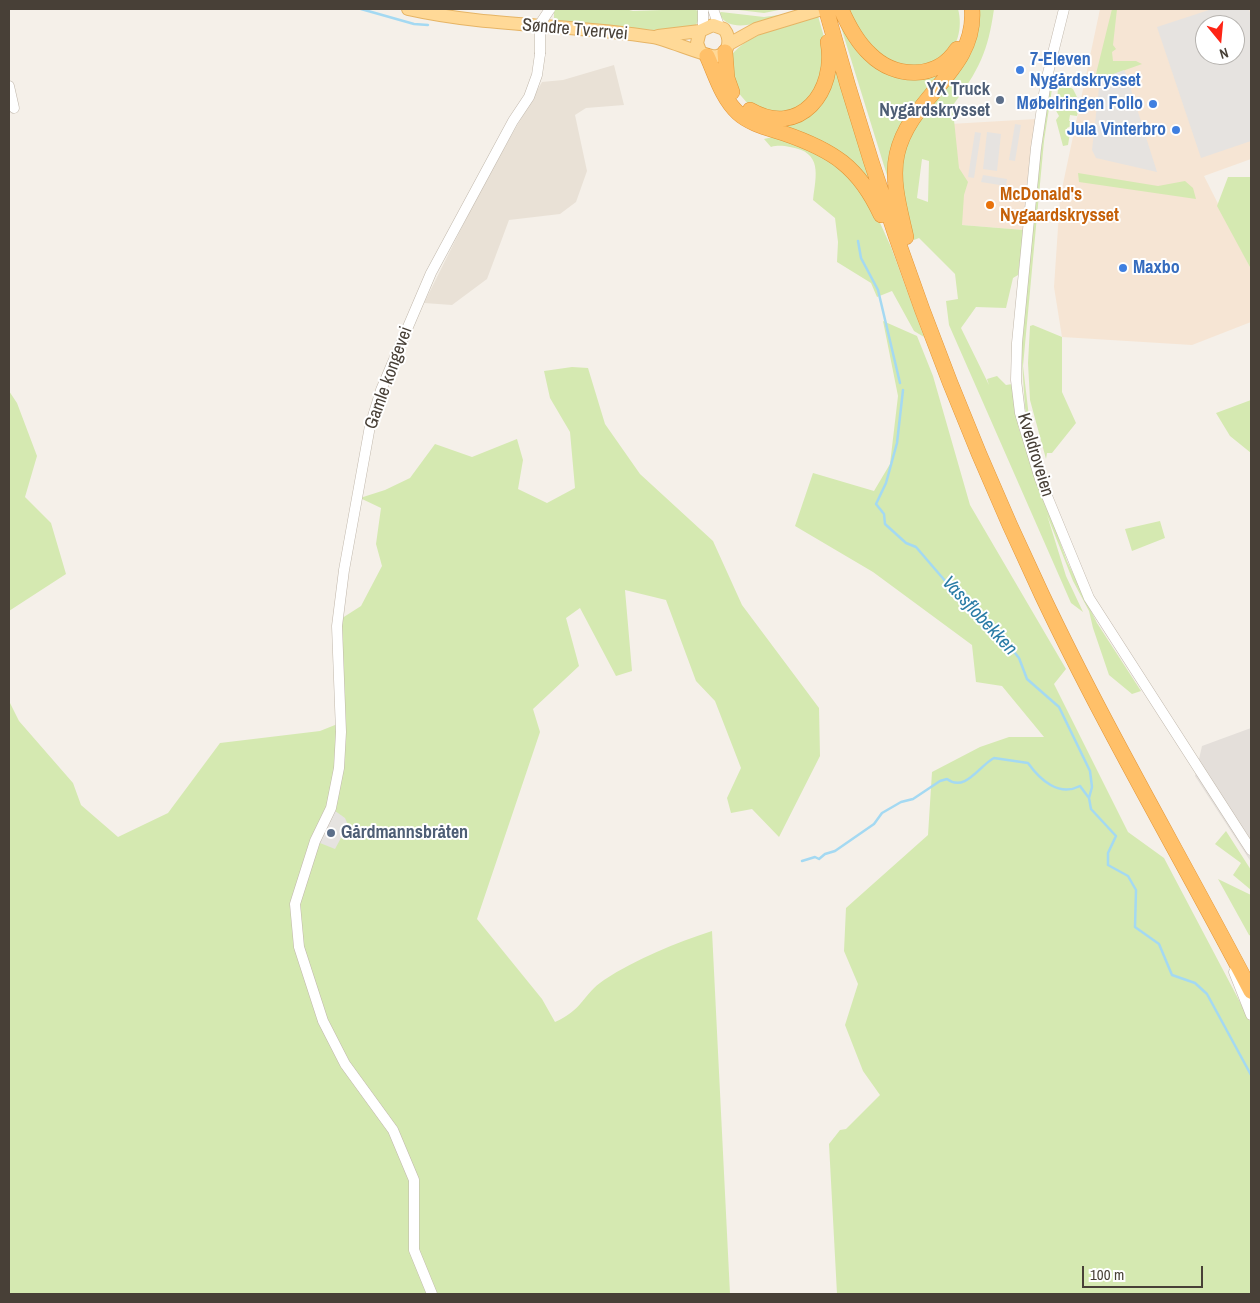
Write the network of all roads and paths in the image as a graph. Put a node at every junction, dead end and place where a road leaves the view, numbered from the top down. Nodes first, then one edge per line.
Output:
1 (408, 9) edge
2 (550, 9) edge
3 (703, 9) edge
4 (713, 9) edge
5 (823, 9) edge
6 (831, 9) edge
7 (841, 9) edge
8 (963, 9) edge
9 (972, 9) edge
10 (1064, 9) edge
11 (721, 28) junction
12 (702, 29) junction
13 (756, 29) junction
14 (653, 37) junction
15 (727, 48) junction
16 (704, 54) junction
17 (9, 86) edge
18 (14, 108) dead end
19 (910, 255) junction
20 (912, 279) junction
21 (1251, 850) edge
22 (1230, 951) junction
23 (1251, 980) edge
24 (1251, 991) edge
25 (1251, 1015) edge
26 (432, 1294) edge

1 - 14 main road, Søndre Tverrvei
2 - 26 street, Gamle kongevei, bridge
3 - 12 street
4 - 11 street
5 - 13 main road
5 - 15 highway
5 - 20 highway
6 - 19 highway
7 - 8 highway
9 - 19 highway
10 - 21 street, Kveldroveien
11 - 12 main road
11 - 13 main road
11 - 15 main road
12 - 14 main road
12 - 16 main road
13 - 15 main road
14 - 16 main road
15 - 16 main road
16 - 20 highway
17 - 18 street
19 - 23 highway
20 - 22 highway
22 - 24 highway
22 - 25 street

